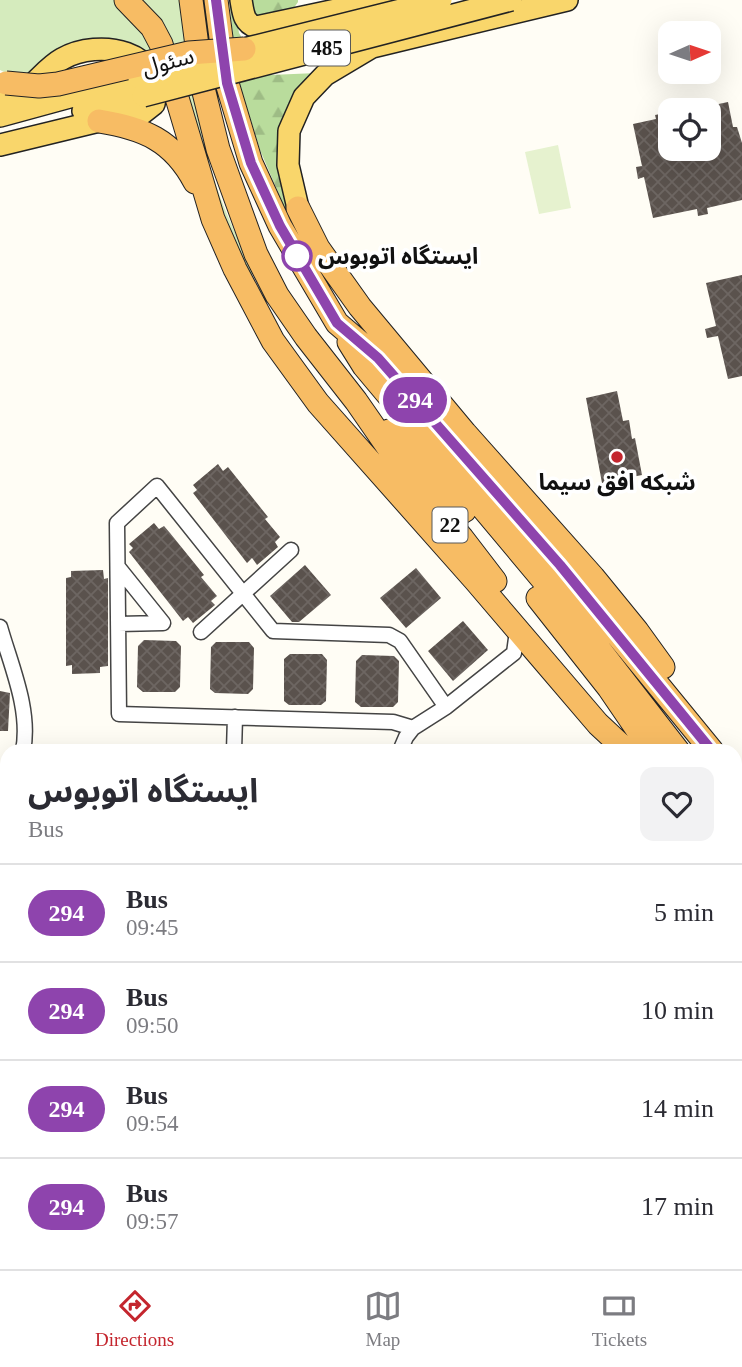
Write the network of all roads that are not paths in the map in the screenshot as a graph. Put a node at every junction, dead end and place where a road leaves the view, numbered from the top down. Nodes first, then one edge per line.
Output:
1 (126, 0) edge
2 (191, 0) edge
3 (216, 0) edge
4 (241, 0) edge
5 (383, 0) edge
6 (441, 0) edge
7 (511, 0) edge
8 (567, 0) edge
9 (346, 9) junction
10 (372, 47) junction
11 (244, 49) junction
12 (2, 87) edge
13 (141, 87) junction
14 (0, 116) edge
15 (99, 121) junction
16 (0, 133) edge
17 (0, 145) edge
18 (298, 208) joint
19 (214, 219) junction
20 (276, 295) junction
21 (337, 323) junction
22 (356, 401) junction
23 (387, 479) junction
24 (291, 550) dead end
25 (118, 567) junction
26 (243, 594) junction
27 (118, 624) junction
28 (0, 627) edge
29 (201, 632) dead end
30 (515, 642) junction
31 (446, 707) junction
32 (235, 717) junction
33 (413, 728) junction
34 (696, 729) junction
35 (24, 744) edge
36 (234, 744) edge
37 (403, 744) edge
38 (620, 744) edge
39 (623, 744) edge
40 (647, 744) edge
41 (673, 744) edge
42 (707, 744) edge

1 - 19 highway
2 - 20 highway, 22
3 - 21 highway, 22
4 - 9 main road
5 - 9 main road
6 - 11 main road, سئول / 485, bridge
7 - 13 main road, سئول / 485, bridge
8 - 10 main road
9 - 10 main road
10 - 18 main road
11 - 12 highway, bridge
11 - 13 main road, سئول / 485, bridge
12 - 15 main road
13 - 14 main road, سئول / 485
13 - 16 main road, سئول / 485
15 - 17 main road
15 - 19 highway
18 - 34 highway
19 - 23 highway
20 - 22 highway, 22
20 - 23 highway
21 - 34 highway, 22
21 - 41 highway, 22
22 - 39 highway, 22
22 - 40 highway, 22
23 - 30 highway
24 - 26 street
25 - 26 street
25 - 27 street
25 - 27 street
26 - 29 street
26 - 31 street
27 - 32 street
28 - 35 street
30 - 31 street
30 - 38 highway
31 - 33 street
32 - 33 street
32 - 36 street
33 - 37 street
34 - 42 highway, 22

